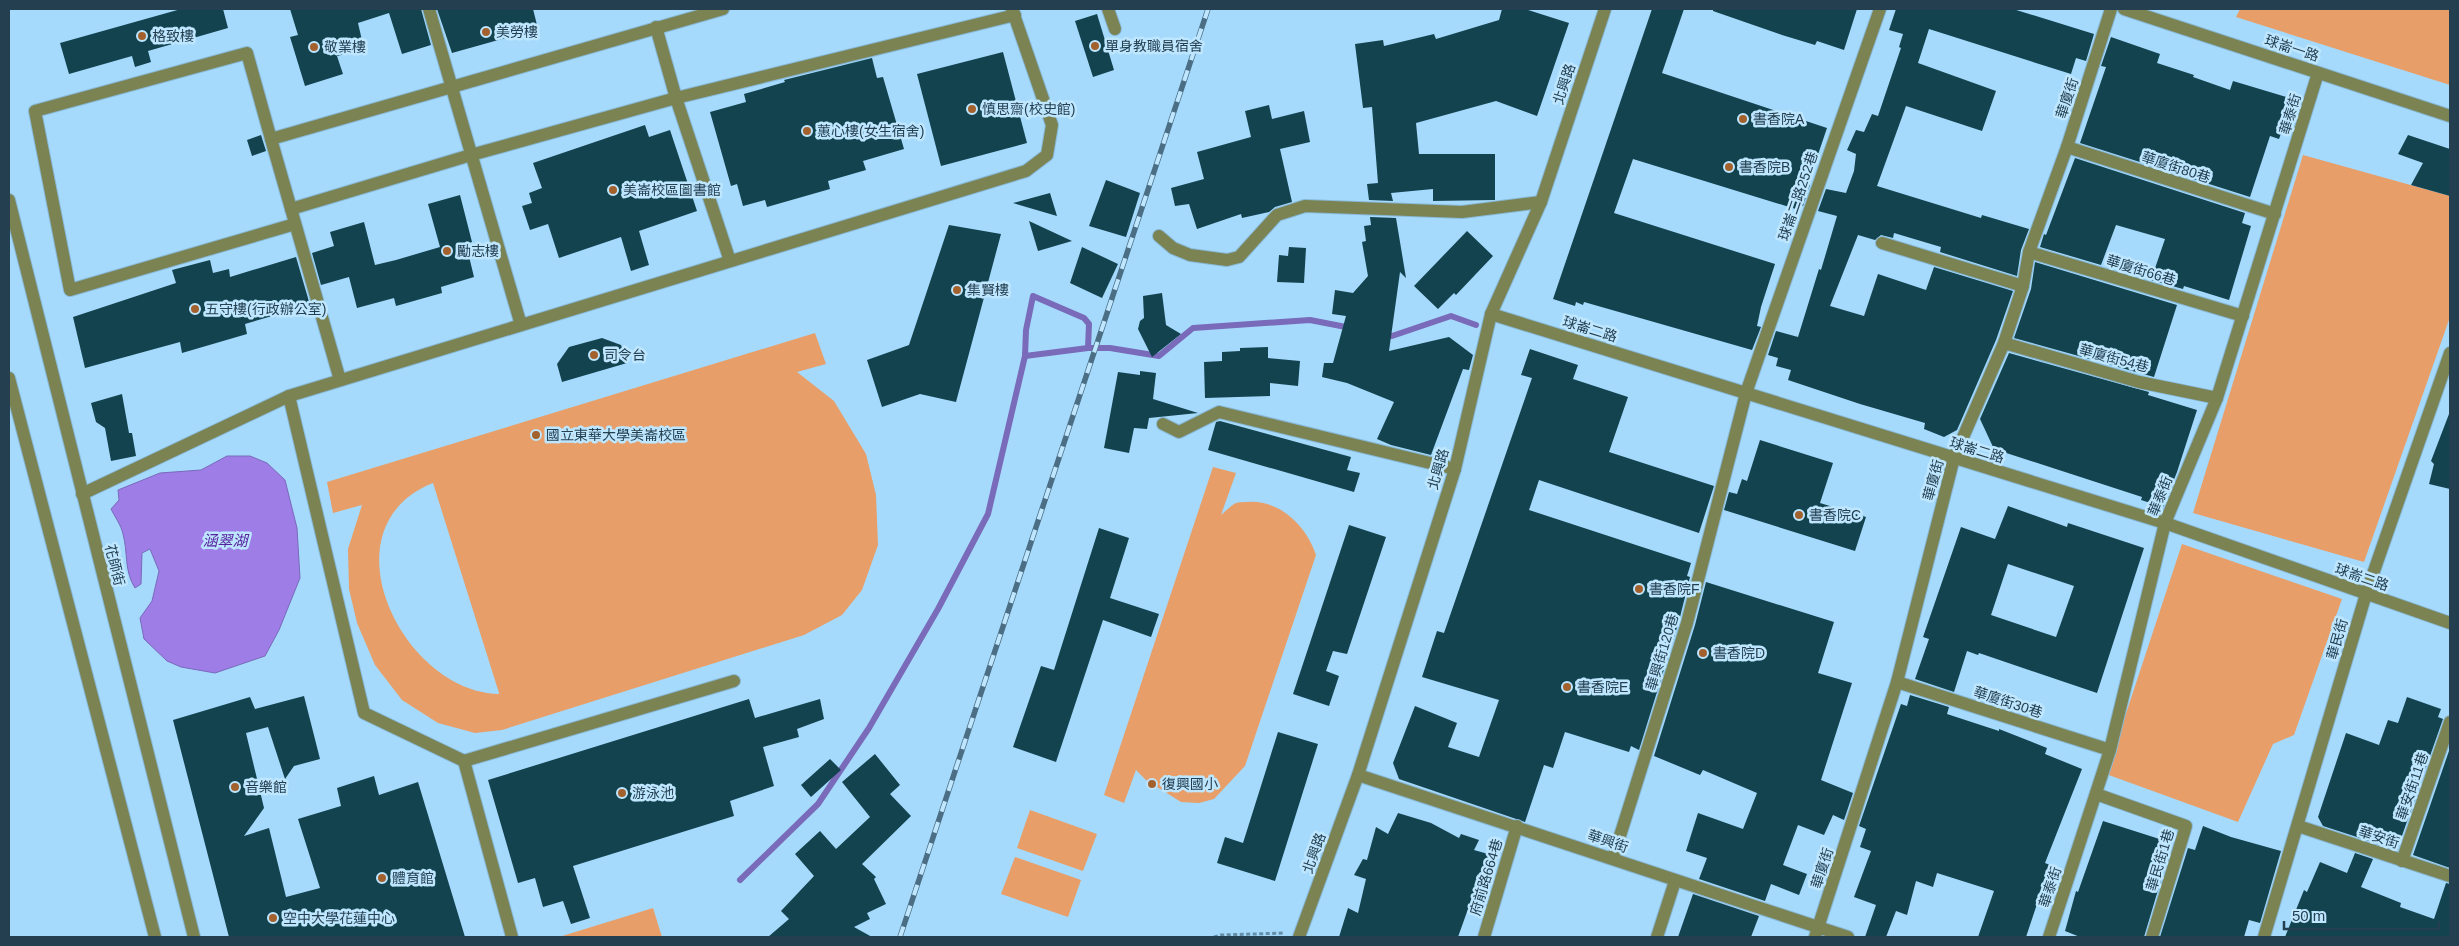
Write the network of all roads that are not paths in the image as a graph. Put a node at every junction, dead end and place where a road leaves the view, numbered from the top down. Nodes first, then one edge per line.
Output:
1 (429, 9) edge
2 (723, 9) edge
3 (1108, 9) edge
4 (1605, 9) edge
5 (1880, 9) edge
6 (2112, 9) edge
7 (2124, 9) edge
8 (1014, 12) edge
9 (656, 27) junction
10 (1115, 29) dead end
11 (2318, 73) junction
12 (452, 86) junction
13 (676, 98) junction
14 (2450, 116) edge
15 (271, 139) junction
16 (2067, 148) junction
17 (471, 155) junction
18 (9, 200) edge
19 (1541, 202) junction
20 (291, 209) junction
21 (2275, 214) junction
22 (295, 224) junction
23 (1159, 236) dead end
24 (1882, 243) dead end
25 (2030, 252) junction
26 (730, 261) junction
27 (2023, 286) junction
28 (1492, 314) junction
29 (2244, 316) junction
30 (521, 325) junction
31 (2004, 343) junction
32 (2450, 353) edge
33 (9, 378) edge
34 (340, 380) junction
35 (1746, 393) junction
36 (289, 396) junction
37 (2218, 398) junction
38 (1163, 424) dead end
39 (1954, 458) junction
40 (1455, 468) junction
41 (82, 494) junction
42 (2165, 523) junction
43 (2366, 594) junction
44 (2450, 624) edge
45 (734, 680) dead end
46 (1897, 682) junction
47 (2450, 722) edge
48 (2110, 750) junction
49 (464, 761) junction
50 (1358, 775) junction
51 (2096, 794) junction
52 (1517, 826) junction
53 (2298, 826) junction
54 (1613, 858) junction
55 (2402, 861) junction
56 (2450, 876) edge
57 (1676, 881) junction
58 (1817, 932) edge
59 (1300, 935) edge
60 (155, 937) edge
61 (194, 937) edge
62 (512, 937) edge
63 (1484, 937) edge
64 (1657, 937) edge
65 (1848, 937) edge
66 (2049, 937) edge
67 (2152, 937) edge
68 (2264, 937) edge

1 - 12 street
2 - 9 street
3 - 10 street
4 - 19 street, 北興路
5 - 35 street, 球崙二路252巷
6 - 16 street, 華廈街
7 - 11 street, 球崙一路
8 - 13 street
8 - 26 street
9 - 12 street
9 - 13 street
11 - 14 street, 球崙一路
11 - 21 street, 華泰街
12 - 15 street
12 - 17 street
13 - 17 street
13 - 26 street
15 - 20 street
15 - 22 street
16 - 21 street, 華廈街80巷
16 - 25 street, 華廈街
17 - 20 street
17 - 30 street
18 - 41 street, 花師街
19 - 23 street
19 - 28 street, 北興路
20 - 22 street
21 - 29 street, 華泰街
22 - 34 street
24 - 27 street
25 - 27 street, 華廈街
25 - 29 street, 華廈街66巷
26 - 30 street
27 - 31 street, 華廈街
28 - 35 street, 球崙二路
28 - 40 street, 北興路
29 - 37 street, 華泰街
30 - 34 street
31 - 37 street, 華廈街54巷
31 - 39 street, 華廈街
32 - 43 street, 華民街
33 - 60 street
34 - 36 street
35 - 39 street, 球崙二路
35 - 54 street, 華興街120巷
36 - 41 street
36 - 49 street
37 - 42 street, 華泰街
38 - 40 street
39 - 42 street, 球崙二路
39 - 46 street, 華廈街
40 - 50 street, 北興路
41 - 61 street, 花師街
42 - 43 street, 球崙二路
42 - 48 street, 華泰街
43 - 44 street, 球崙二路
43 - 53 street, 華民街
45 - 49 street
46 - 48 street, 華廈街30巷
46 - 58 street, 華廈街
47 - 55 street, 華安街11巷
48 - 51 street, 華泰街
49 - 62 street
50 - 52 street, 華興街
50 - 59 street, 北興路
51 - 66 street, 華泰街
51 - 67 street, 華民街1巷
52 - 54 street, 華興街
52 - 63 street, 府前路664巷
53 - 55 street, 華安街
53 - 68 street, 華民街
54 - 57 street, 華興街
55 - 56 street, 華安街
57 - 58 street, 華興街
57 - 64 street
58 - 65 street, 華興街

